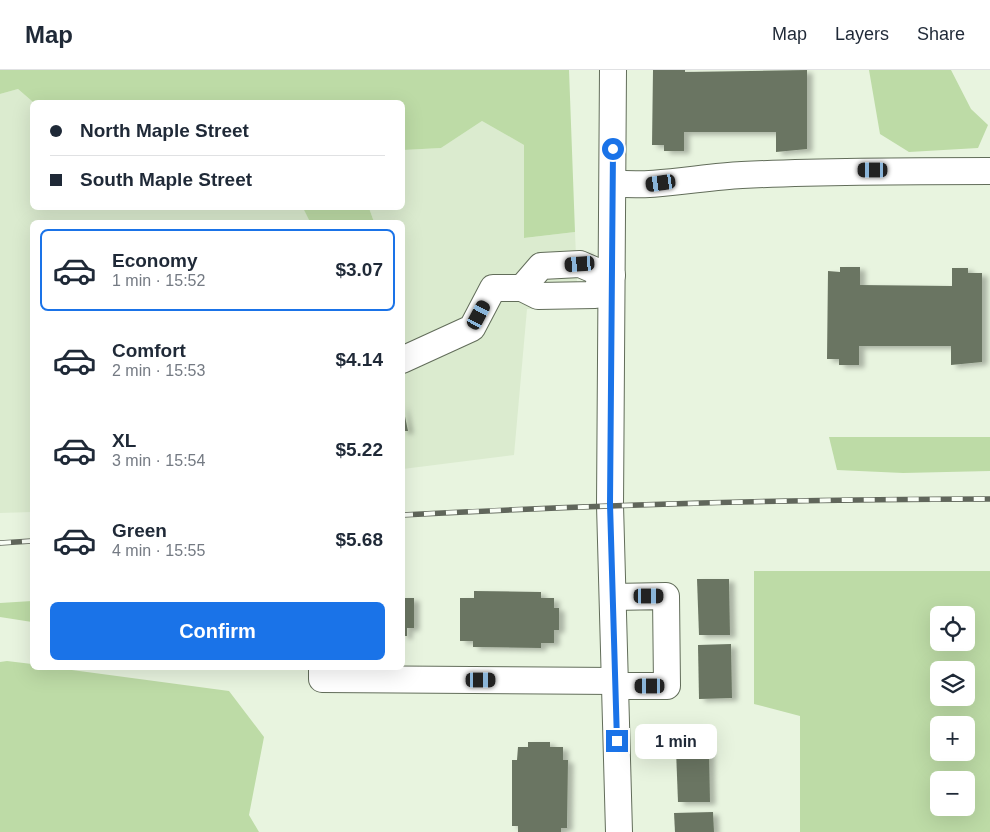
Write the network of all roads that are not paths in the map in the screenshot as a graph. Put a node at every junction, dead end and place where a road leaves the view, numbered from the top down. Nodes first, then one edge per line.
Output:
1 (613, 70) edge
2 (990, 171) edge
3 (613, 183) junction
4 (608, 275) junction
5 (405, 359) edge
6 (613, 597) junction
7 (322, 670) edge
8 (616, 684) junction
9 (619, 832) edge

1 - 3 street
2 - 3 street
3 - 4 street
4 - 5 street
4 - 6 street
6 - 8 street
6 - 8 street
7 - 8 street
8 - 9 street

